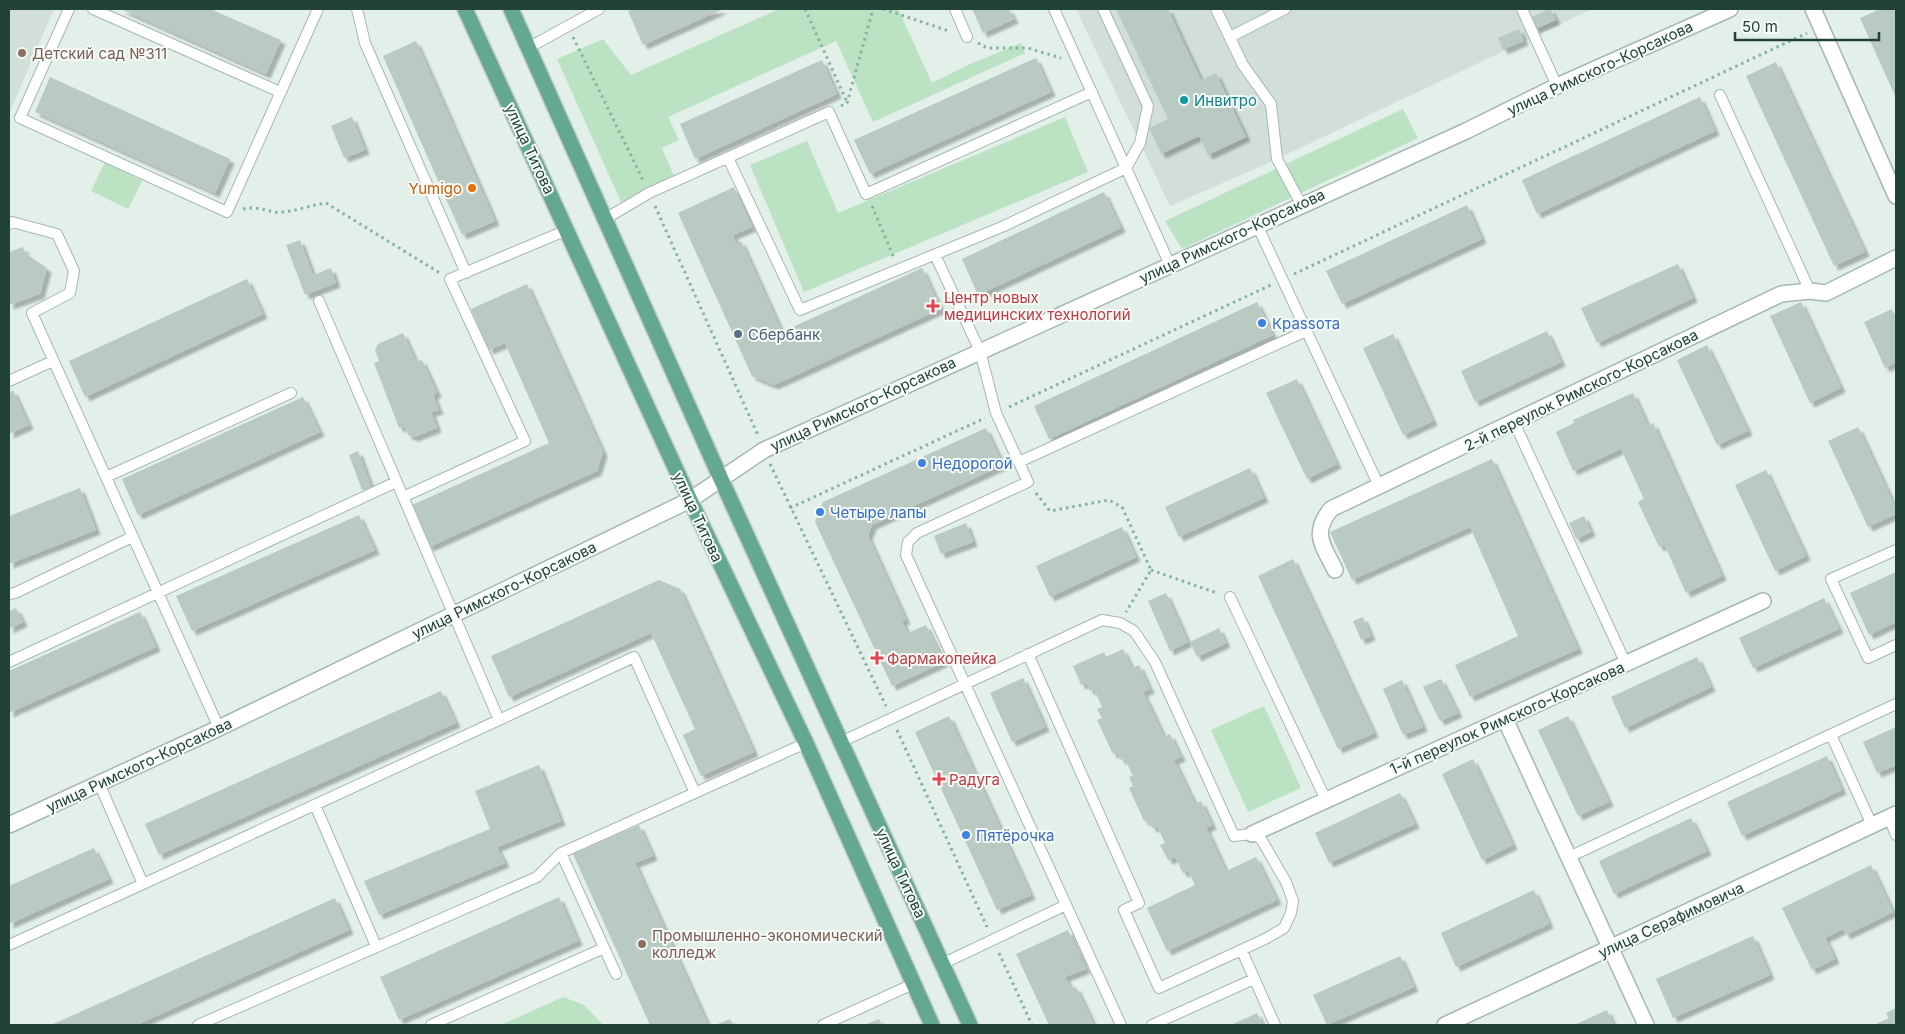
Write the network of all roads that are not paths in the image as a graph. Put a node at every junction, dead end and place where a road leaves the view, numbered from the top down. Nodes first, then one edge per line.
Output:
1 (69, 9) edge
2 (93, 9) edge
3 (318, 9) edge
4 (357, 9) edge
5 (466, 9) edge
6 (511, 9) edge
7 (599, 9) edge
8 (955, 9) edge
9 (1054, 9) edge
10 (1103, 9) edge
11 (1216, 9) edge
12 (1285, 9) edge
13 (1522, 9) edge
14 (1730, 9) edge
15 (1813, 9) edge
16 (967, 37) dead end
17 (1230, 37) junction
18 (528, 48) junction
19 (1556, 86) junction
20 (280, 92) junction
21 (1092, 92) junction
22 (1720, 95) dead end
23 (728, 158) junction
24 (1126, 168) junction
25 (1896, 196) edge
26 (1301, 204) junction
27 (604, 219) junction
28 (9, 224) edge
29 (1257, 225) junction
30 (568, 230) junction
31 (936, 255) junction
32 (1896, 258) edge
33 (1170, 265) junction
34 (466, 273) junction
35 (1810, 291) junction
36 (319, 301) dead end
37 (1306, 331) junction
38 (980, 351) junction
39 (54, 361) junction
40 (9, 381) edge
41 (291, 393) dead end
42 (1514, 422) junction
43 (1018, 462) junction
44 (106, 477) junction
45 (721, 479) junction
46 (396, 482) junction
47 (1379, 486) junction
48 (403, 497) junction
49 (690, 500) junction
50 (132, 536) junction
51 (1896, 550) edge
52 (1335, 570) dead end
53 (157, 592) junction
54 (9, 594) edge
55 (1230, 597) road end
56 (1763, 602) dead end
57 (455, 614) junction
58 (1896, 645) edge
59 (1028, 654) junction
60 (9, 662) edge
61 (1626, 664) junction
62 (965, 684) junction
63 (1896, 704) edge
64 (1505, 719) junction
65 (499, 720) junction
66 (218, 728) junction
67 (1831, 735) junction
68 (841, 742) junction
69 (806, 743) junction
70 (99, 783) junction
71 (695, 793) junction
72 (1326, 800) junction
73 (315, 805) junction
74 (1893, 816) edge
75 (9, 825) edge
76 (1872, 825) junction
77 (1252, 834) junction
78 (1896, 835) edge
79 (561, 853) junction
80 (1569, 857) junction
81 (143, 884) junction
82 (1066, 905) junction
83 (9, 945) edge
84 (376, 946) junction
85 (604, 948) junction
86 (1611, 949) junction
87 (1242, 951) junction
88 (942, 964) junction
89 (616, 974) dead end
90 (1254, 979) junction
91 (913, 984) junction
92 (198, 1025) edge
93 (431, 1025) edge
94 (823, 1025) edge
95 (932, 1025) edge
96 (970, 1025) edge
97 (1121, 1025) edge
98 (1152, 1025) edge
99 (1275, 1025) edge
100 (1444, 1025) edge
101 (1646, 1025) edge

1 - 20 lane
2 - 20 lane
3 - 20 lane
4 - 34 lane
5 - 30 main road, улица Титова
6 - 18 main road, улица Титова
7 - 18 lane
8 - 16 lane
9 - 21 lane
10 - 24 lane
11 - 17 lane
12 - 17 lane
13 - 19 lane
14 - 19 street, улица Римского-Корсакова
15 - 25 street
17 - 26 lane
18 - 27 main road, улица Титова
19 - 26 street, улица Римского-Корсакова
21 - 23 lane
21 - 24 lane
22 - 35 lane
23 - 27 lane
23 - 31 lane
24 - 31 lane
24 - 33 lane
26 - 29 street, улица Римского-Корсакова
27 - 45 main road, улица Титова
28 - 39 lane
29 - 33 street, улица Римского-Корсакова
29 - 37 lane
30 - 34 lane
30 - 49 main road, улица Титова
31 - 38 lane
32 - 35 street, 2-й переулок Римского-Корсакова
33 - 38 street, улица Римского-Корсакова
34 - 48 lane
35 - 42 street, 2-й переулок Римского-Корсакова
36 - 46 lane
37 - 43 lane
37 - 47 lane
38 - 43 lane
38 - 45 street, улица Римского-Корсакова
39 - 40 lane
39 - 44 lane
41 - 44 lane
42 - 47 street, 2-й переулок Римского-Корсакова
42 - 61 lane
43 - 62 lane
44 - 50 lane
45 - 49 street, улица Римского-Корсакова
45 - 68 main road, улица Титова
46 - 48 lane
46 - 53 lane
47 - 52 street, 2-й переулок Римского-Корсакова
48 - 57 lane
49 - 57 street, улица Римского-Корсакова
49 - 69 main road, улица Титова
50 - 53 lane
50 - 54 lane
51 - 58 lane
53 - 60 lane
53 - 66 lane
55 - 72 lane
56 - 61 street, 1-й переулок Римского-Корсакова
57 - 65 lane
57 - 66 street, улица Римского-Корсакова
59 - 62 lane
59 - 77 lane
59 - 87 lane
61 - 64 street, 1-й переулок Римского-Корсакова
62 - 68 lane
62 - 82 lane
63 - 67 lane
64 - 72 street, 1-й переулок Римского-Корсакова
64 - 80 street
65 - 71 lane
65 - 73 lane
66 - 70 street, улица Римского-Корсакова
67 - 76 lane
67 - 80 lane
68 - 88 main road, улица Титова
69 - 71 lane
69 - 91 main road, улица Титова
70 - 75 street, улица Римского-Корсакова
70 - 81 lane
71 - 79 lane
72 - 77 street, 1-й переулок Римского-Корсакова
73 - 81 lane
73 - 84 lane
74 - 76 street, улица Серафимовича
74 - 78 lane
76 - 86 street, улица Серафимовича
77 - 87 lane
79 - 84 lane
79 - 85 lane
80 - 86 street
81 - 83 lane
82 - 88 lane
82 - 97 lane
84 - 92 lane
85 - 89 lane
85 - 93 lane
86 - 100 street, улица Серафимовича
86 - 101 street
87 - 90 lane
88 - 96 main road, улица Титова
90 - 98 lane
90 - 99 lane
91 - 94 lane
91 - 95 main road, улица Титова

